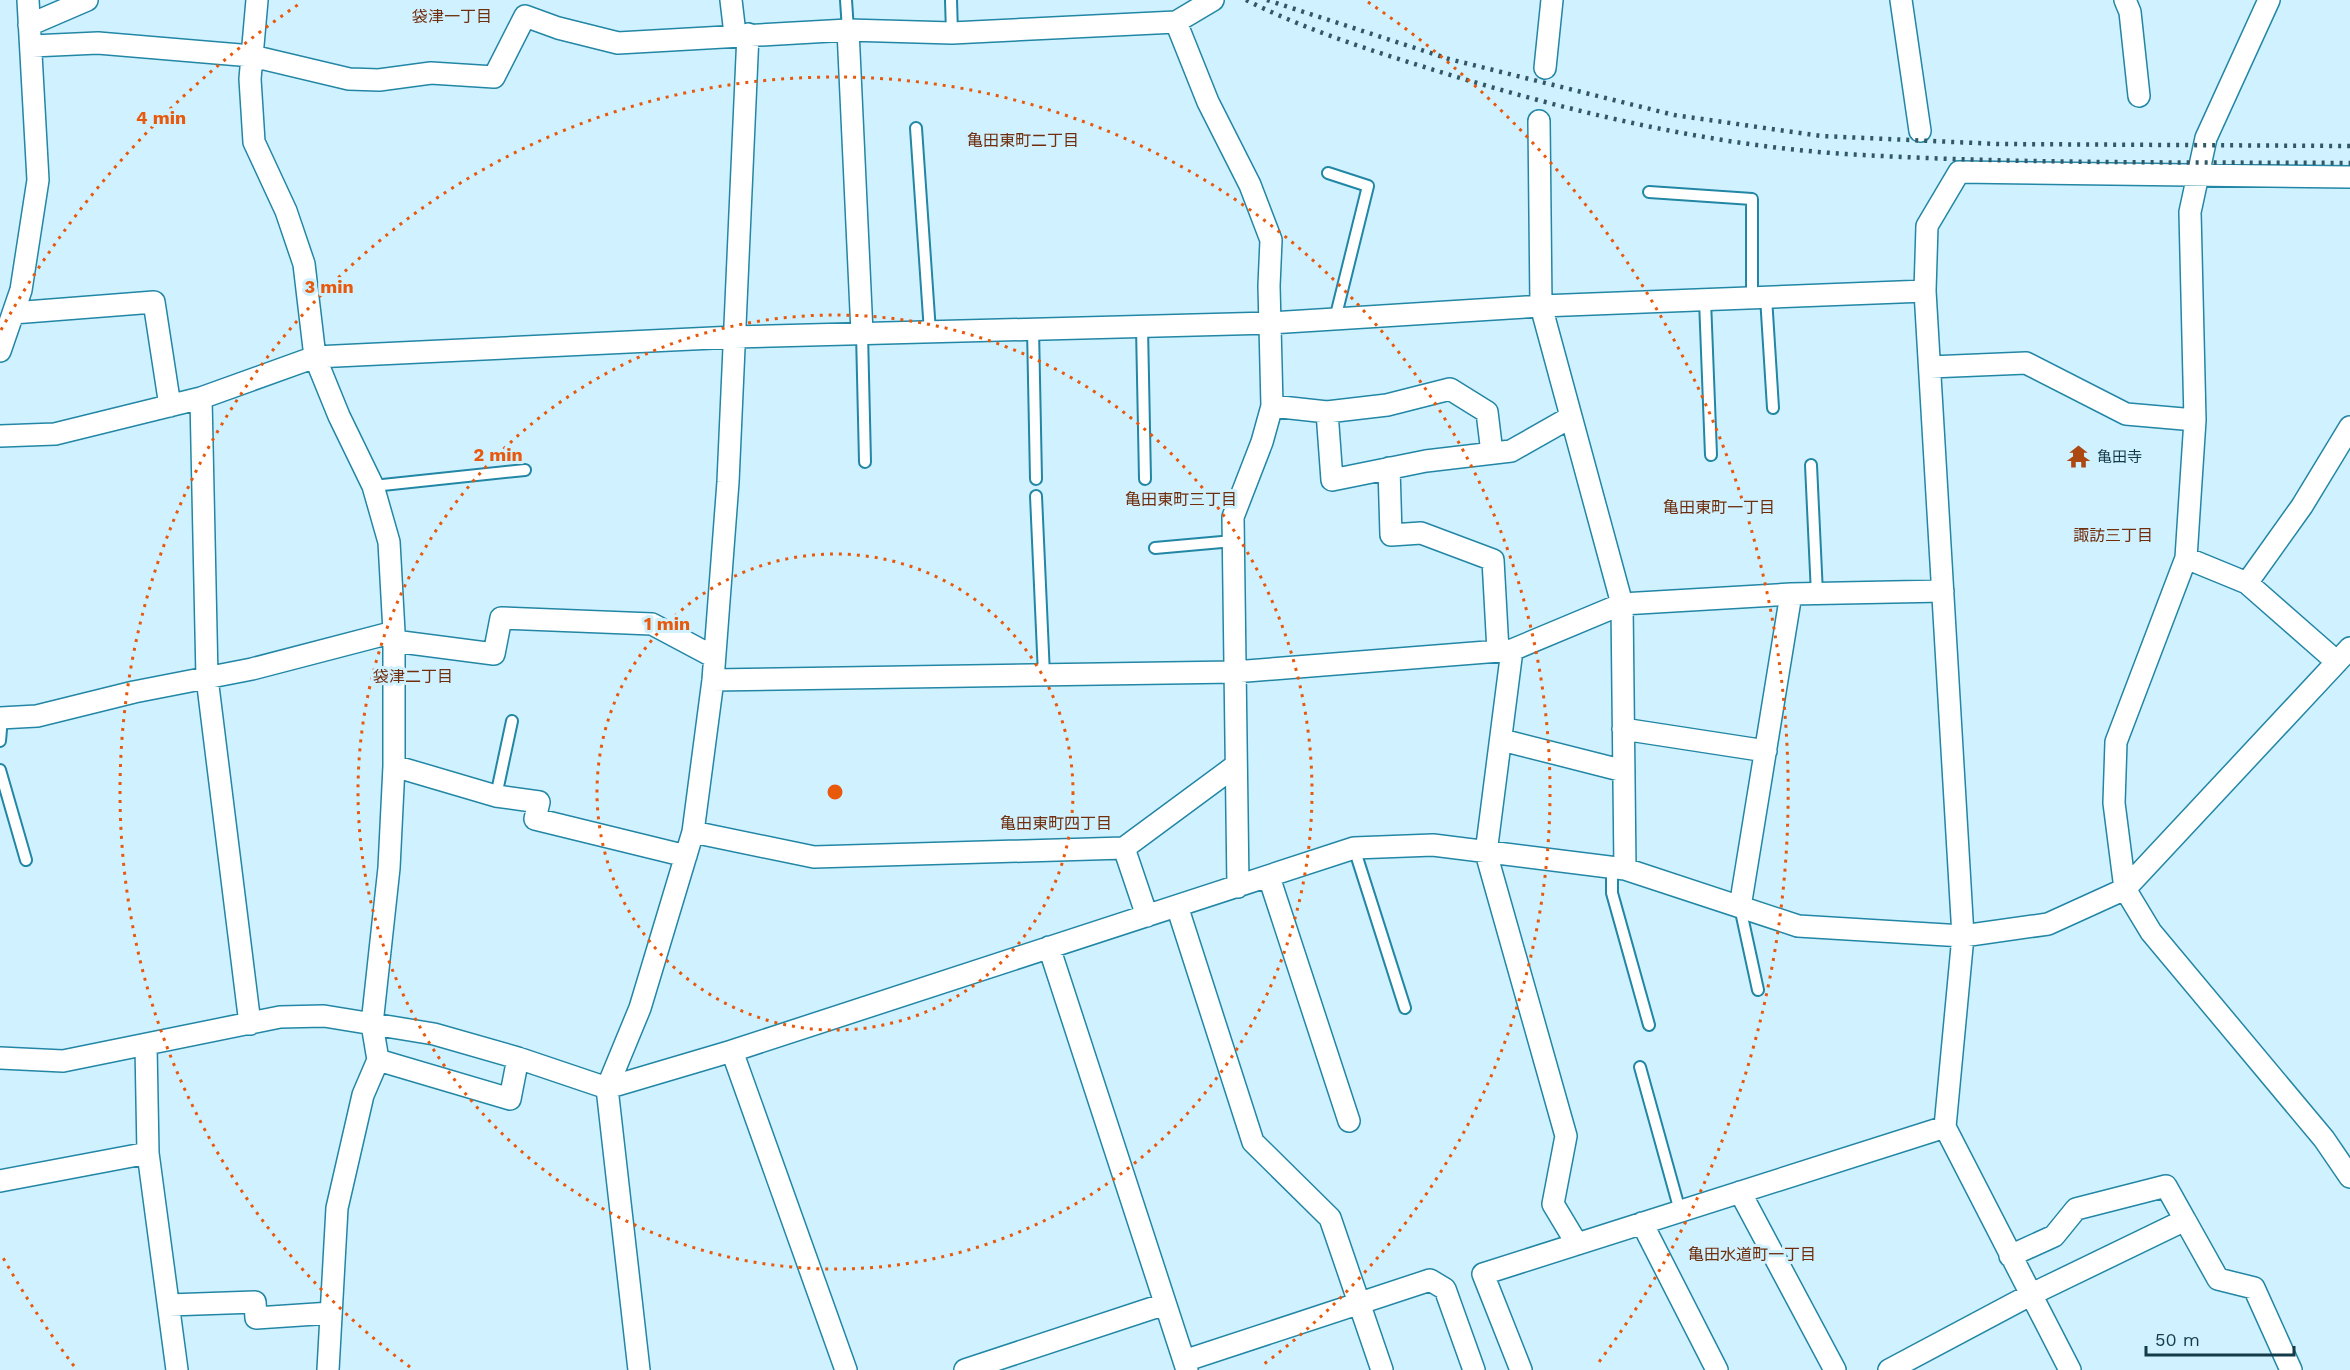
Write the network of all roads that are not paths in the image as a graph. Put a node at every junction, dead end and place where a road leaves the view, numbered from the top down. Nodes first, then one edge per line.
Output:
1 (28, 0) edge
2 (87, 0) edge
3 (257, 0) edge
4 (731, 0) edge
5 (846, 0) edge
6 (951, 0) edge
7 (1213, 0) edge
8 (1552, 0) edge
9 (1901, 0) edge
10 (2125, 0) edge
11 (2269, 0) edge
12 (526, 8) edge
13 (1176, 22) junction
14 (29, 25) junction
15 (848, 30) junction
16 (952, 33) junction
17 (742, 34) junction
18 (32, 46) junction
19 (252, 56) junction
20 (1545, 68) dead end
21 (2139, 96) dead end
22 (1539, 121) dead end
23 (916, 128) dead end
24 (1920, 131) dead end
25 (1328, 173) dead end
26 (2198, 175) junction
27 (2350, 177) edge
28 (1649, 192) dead end
29 (1925, 291) junction
30 (1759, 297) junction
31 (1705, 300) junction
32 (1541, 306) junction
33 (14, 313) junction
34 (1335, 319) junction
35 (1270, 323) junction
36 (1142, 327) junction
37 (1033, 329) junction
38 (930, 332) junction
39 (862, 333) junction
40 (734, 337) junction
41 (0, 351) edge
42 (315, 357) junction
43 (1930, 367) junction
44 (201, 398) junction
45 (170, 406) junction
46 (1272, 406) junction
47 (1773, 408) dead end
48 (1327, 412) junction
49 (1571, 417) junction
50 (2195, 420) junction
51 (2350, 427) edge
52 (0, 436) edge
53 (1492, 453) junction
54 (1711, 454) dead end
55 (865, 462) dead end
56 (1811, 465) dead end
57 (1389, 468) junction
58 (525, 470) dead end
59 (1036, 479) dead end
60 (1145, 479) dead end
61 (374, 486) junction
62 (1036, 496) dead end
63 (1233, 541) junction
64 (1155, 548) dead end
65 (2186, 558) junction
66 (2247, 583) junction
67 (1942, 591) junction
68 (1791, 594) junction
69 (1817, 594) junction
70 (1622, 604) junction
71 (394, 636) junction
72 (1505, 651) junction
73 (2344, 655) edge
74 (714, 657) junction
75 (1234, 672) junction
76 (1044, 675) junction
77 (207, 678) junction
78 (713, 680) junction
79 (1, 718) edge
80 (512, 722) dead end
81 (1623, 729) junction
82 (1502, 740) junction
83 (0, 741) edge
84 (1766, 751) junction
85 (394, 766) junction
86 (1235, 766) junction
87 (0, 770) edge
88 (1624, 771) junction
89 (496, 796) junction
90 (693, 832) junction
91 (1124, 848) junction
92 (1354, 848) junction
93 (1486, 852) junction
94 (686, 856) junction
95 (26, 860) dead end
96 (1618, 868) junction
97 (1269, 877) junction
98 (1238, 887) junction
99 (2125, 889) junction
100 (1177, 906) junction
101 (1740, 907) junction
102 (1147, 916) junction
103 (1963, 936) junction
104 (1048, 948) junction
105 (1758, 990) dead end
106 (1404, 1008) dead end
107 (250, 1024) junction
108 (372, 1024) junction
109 (1649, 1025) dead end
110 (146, 1046) junction
111 (732, 1051) junction
112 (0, 1058) edge
113 (518, 1058) junction
114 (378, 1060) junction
115 (1640, 1067) dead end
116 (607, 1088) junction
117 (1349, 1121) dead end
118 (1945, 1127) junction
119 (148, 1153) junction
120 (2350, 1177) edge
121 (0, 1181) edge
122 (1740, 1192) junction
123 (1680, 1211) junction
124 (2185, 1220) junction
125 (1642, 1223) junction
126 (1577, 1244) junction
127 (2010, 1256) junction
128 (2030, 1295) junction
129 (1165, 1304) junction
130 (1359, 1304) junction
131 (169, 1305) junction
132 (332, 1313) junction
133 (1186, 1366) edge
134 (177, 1370) edge
135 (328, 1370) edge
136 (639, 1370) edge
137 (846, 1370) edge
138 (965, 1370) edge
139 (1382, 1370) edge
140 (1474, 1370) edge
141 (1521, 1370) edge
142 (1717, 1370) edge
143 (1835, 1370) edge
144 (1889, 1370) edge
145 (2070, 1370) edge
146 (2291, 1370) edge

1 - 14 street
2 - 14 street
3 - 19 street
4 - 17 street
5 - 15 lane
6 - 16 lane
7 - 13 street
8 - 20 street
9 - 24 street
10 - 21 street
11 - 26 street
12 - 17 street
12 - 19 street
13 - 16 street
13 - 35 street
14 - 18 street
15 - 16 street
15 - 17 street
15 - 39 street
17 - 40 street
18 - 19 street
18 - 33 street
19 - 42 street
22 - 32 street
23 - 38 lane
25 - 34 lane
26 - 27 street
26 - 29 street
26 - 50 street
28 - 30 lane
29 - 30 street
29 - 43 street
30 - 31 street
30 - 47 lane
31 - 32 street
31 - 54 lane
32 - 34 street
32 - 49 street
33 - 41 street
33 - 45 street
34 - 35 street
35 - 36 street
35 - 46 street
36 - 37 street
36 - 60 lane
37 - 38 street
37 - 59 lane
38 - 39 street
39 - 40 street
39 - 55 lane
40 - 42 street
40 - 74 street
42 - 44 street
42 - 61 street
43 - 50 street
43 - 67 street
44 - 45 street
44 - 77 street
45 - 52 street
46 - 48 street
46 - 63 street
48 - 53 street
48 - 57 street
49 - 53 street
49 - 70 street
50 - 65 street
51 - 66 street
53 - 57 street
56 - 69 lane
57 - 72 street
58 - 61 lane
61 - 71 street
62 - 76 lane
63 - 64 lane
63 - 75 street
65 - 66 street
65 - 99 street
66 - 73 street
67 - 69 street
67 - 103 street
68 - 69 street
68 - 70 street
68 - 84 street
70 - 72 street
70 - 81 street
71 - 74 street
71 - 77 street
71 - 85 street
72 - 75 street
72 - 82 street
73 - 99 street
74 - 78 street
75 - 76 street
75 - 86 street
76 - 78 street
77 - 79 street
77 - 107 street
78 - 90 street
79 - 83 lane
80 - 89 lane
81 - 84 street
81 - 88 street
82 - 88 street
82 - 93 street
84 - 101 street
85 - 89 street
85 - 108 street
86 - 91 street
86 - 98 street
87 - 95 lane
88 - 96 street
89 - 94 street
90 - 91 street
90 - 94 street
91 - 102 street
92 - 93 street
92 - 97 street
92 - 106 lane
93 - 96 street
93 - 126 street
94 - 116 street
96 - 101 street
96 - 109 lane
97 - 98 street
97 - 117 street
98 - 100 street
99 - 103 street
99 - 120 street
100 - 102 street
100 - 130 street
101 - 103 street
101 - 105 lane
102 - 104 street
103 - 118 street
104 - 111 street
104 - 129 street
107 - 108 street
107 - 110 street
108 - 113 street
108 - 114 street
110 - 112 street
110 - 119 street
111 - 116 street
111 - 137 street
113 - 114 street
113 - 116 street
114 - 132 street
115 - 123 lane
116 - 136 street
118 - 122 street
118 - 127 street
119 - 121 street
119 - 131 street
122 - 123 street
122 - 143 street
123 - 125 street
124 - 127 street
124 - 128 street
124 - 146 street
125 - 126 street
125 - 142 street
126 - 141 street
127 - 128 street
128 - 144 street
128 - 145 street
129 - 133 street
129 - 138 street
130 - 133 street
130 - 139 street
130 - 140 street
131 - 132 street
131 - 134 street
132 - 135 street

